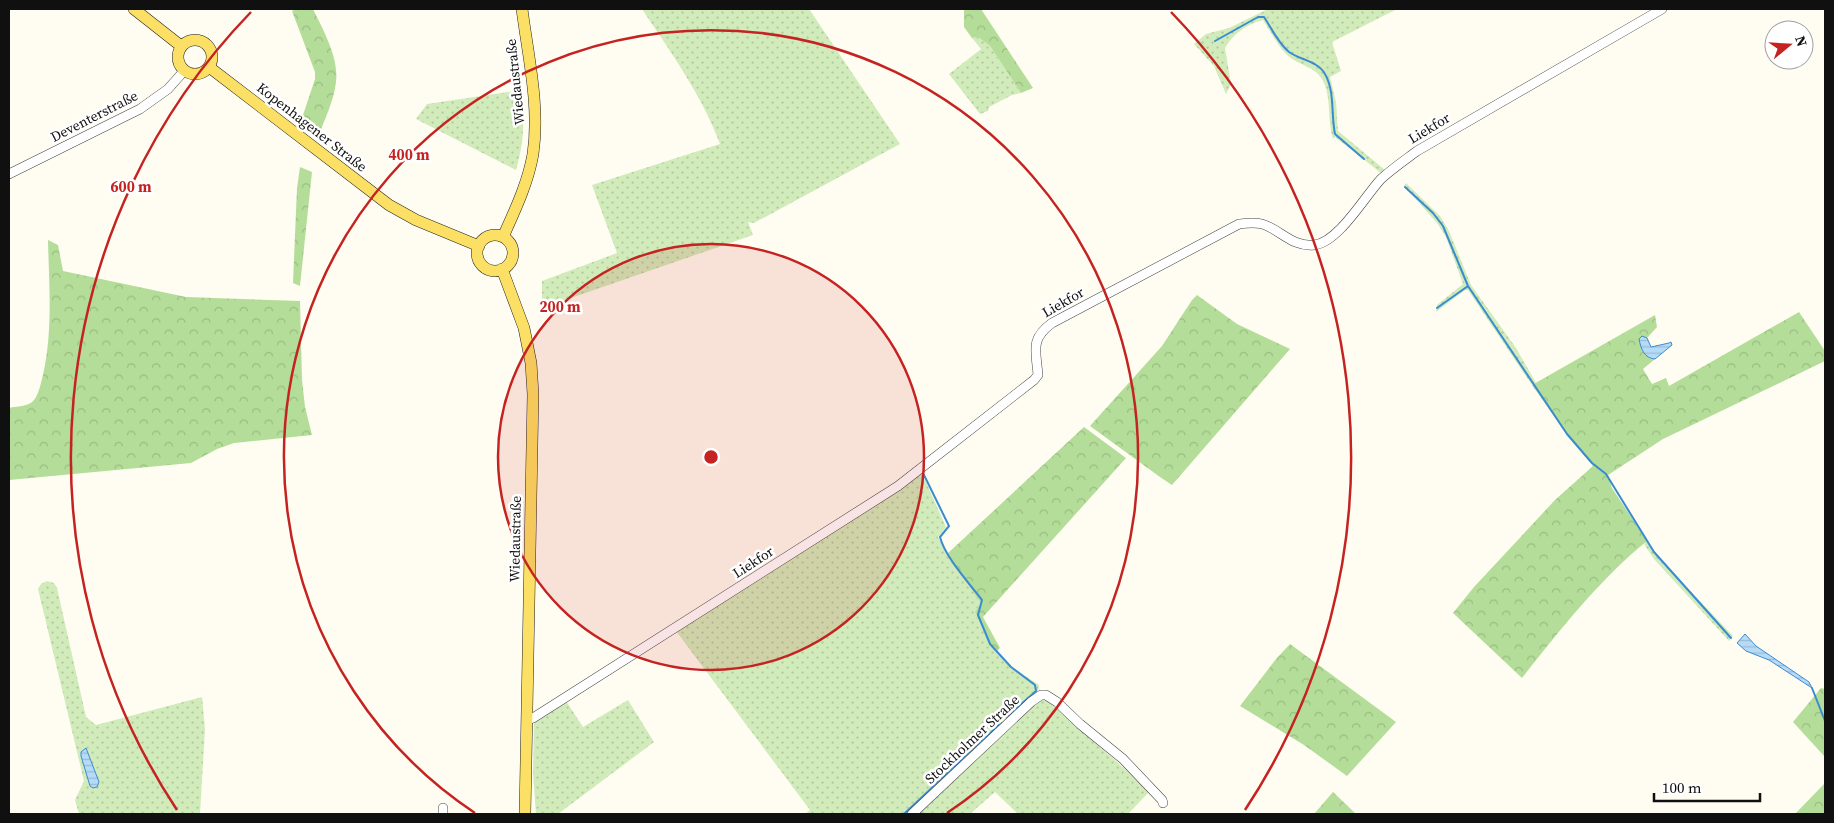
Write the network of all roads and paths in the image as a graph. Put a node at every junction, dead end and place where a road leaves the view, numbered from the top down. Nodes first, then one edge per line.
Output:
1 (134, 9) edge
2 (522, 9) edge
3 (1662, 9) edge
4 (181, 46) junction
5 (209, 67) junction
6 (184, 71) junction
7 (9, 174) edge
8 (503, 237) junction
9 (479, 246) junction
10 (502, 269) junction
11 (527, 720) junction
12 (1163, 804) dead end
13 (525, 814) edge
14 (912, 814) edge

1 - 4 main road
2 - 8 main road, Wiedaustraße
3 - 11 street, Liekfor
4 - 5 main road
4 - 6 main road
5 - 6 main road
5 - 9 main road, Kopenhagener Straße
6 - 7 street, Deventerstraße
8 - 9 main road
8 - 10 main road
9 - 10 main road
10 - 11 main road, Wiedaustraße
11 - 13 main road, Wiedaustraße
12 - 14 street, Stockholmer Straße

